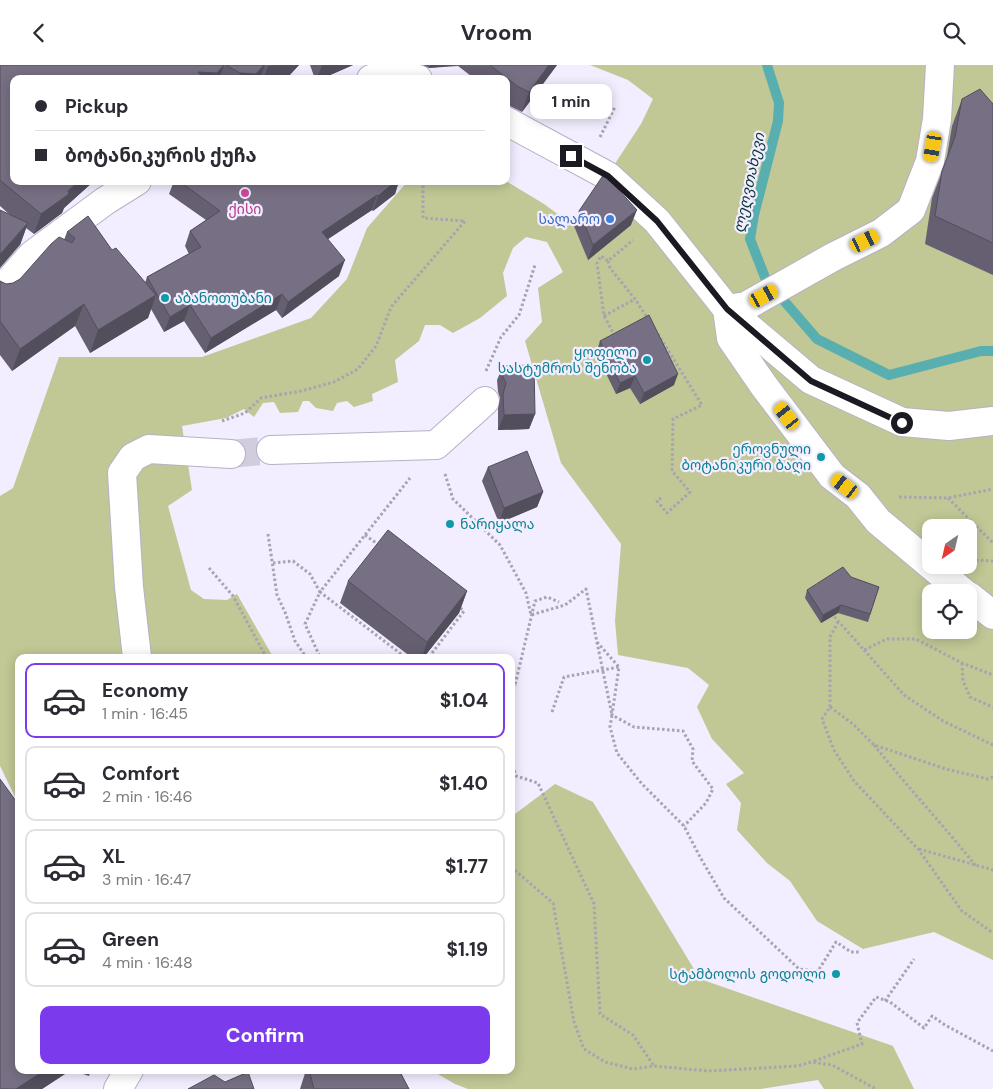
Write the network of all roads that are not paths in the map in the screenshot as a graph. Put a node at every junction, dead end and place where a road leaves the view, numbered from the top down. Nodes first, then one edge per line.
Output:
1 (940, 65) edge
2 (510, 123) edge
3 (131, 185) edge
4 (0, 291) edge
5 (737, 308) junction
6 (485, 401) road end
7 (993, 421) edge
8 (271, 450) tunnel mouth
9 (231, 454) tunnel mouth
10 (953, 584) edge
11 (977, 602) edge
12 (993, 615) edge
13 (137, 654) edge
14 (127, 1074) edge
15 (118, 1089) edge

1 - 5 street
2 - 5 street
3 - 4 street
5 - 7 street
5 - 10 street
6 - 8 street
9 - 13 street
11 - 12 street
14 - 15 street

